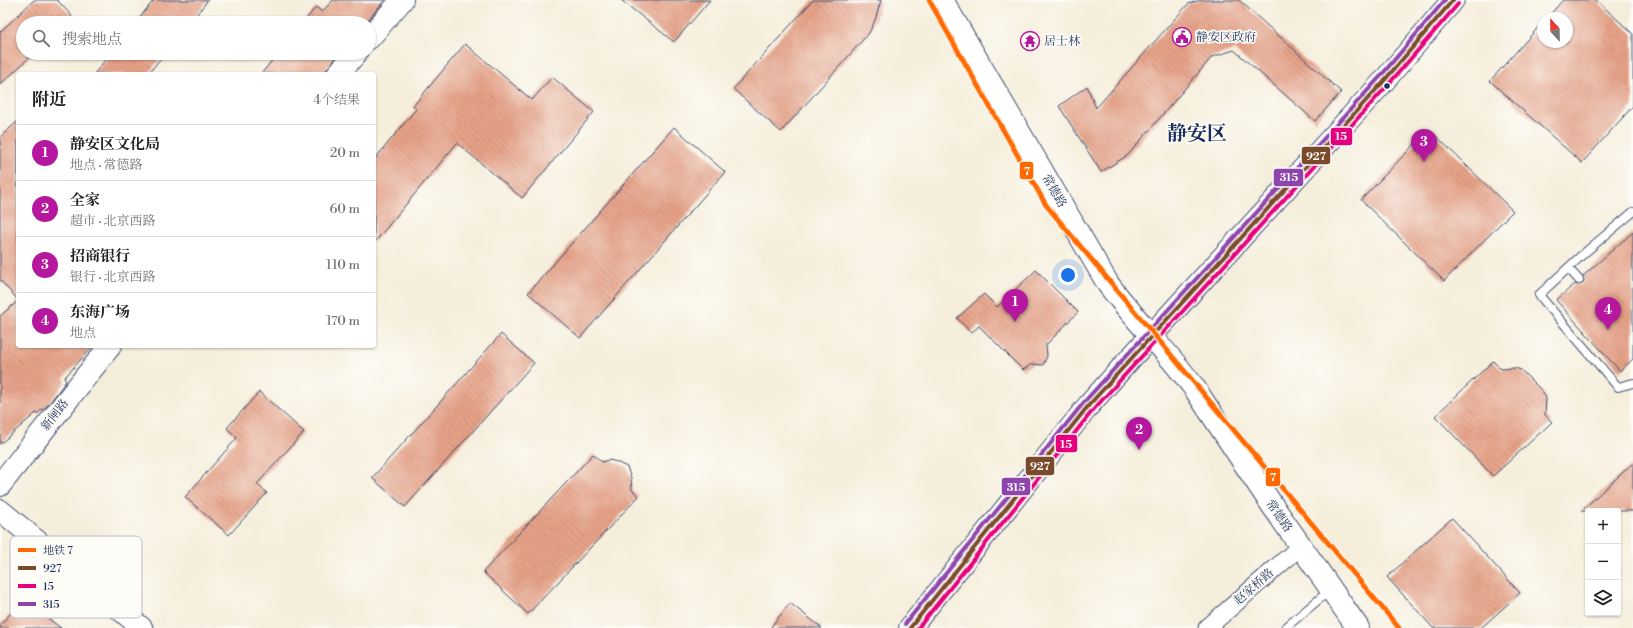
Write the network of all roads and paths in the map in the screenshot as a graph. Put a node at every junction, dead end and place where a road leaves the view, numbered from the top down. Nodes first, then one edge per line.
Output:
1 (402, 0) edge
2 (942, 0) edge
3 (1453, 0) edge
4 (376, 30) edge
5 (350, 60) edge
6 (340, 72) edge
7 (1633, 212) edge
8 (1568, 268) junction
9 (1579, 280) dead end
10 (1151, 336) junction
11 (108, 348) edge
12 (1633, 383) edge
13 (0, 485) edge
14 (0, 510) edge
15 (31, 536) edge
16 (1301, 546) junction
17 (1330, 589) junction
18 (130, 618) edge
19 (142, 628) edge
20 (910, 628) edge
21 (1207, 628) edge
22 (1285, 628) edge
23 (1358, 628) edge

1 - 4 main road
2 - 10 main road, 常德路
3 - 10 main road
5 - 6 main road
7 - 8 lane
8 - 9 lane
8 - 12 lane
10 - 16 main road, 常德路
10 - 20 main road
11 - 13 main road, 新闸路
14 - 15 street
16 - 17 main road, 常德路
16 - 21 street, 赵家桥路
17 - 22 lane
17 - 23 main road, 常德路
18 - 19 street

